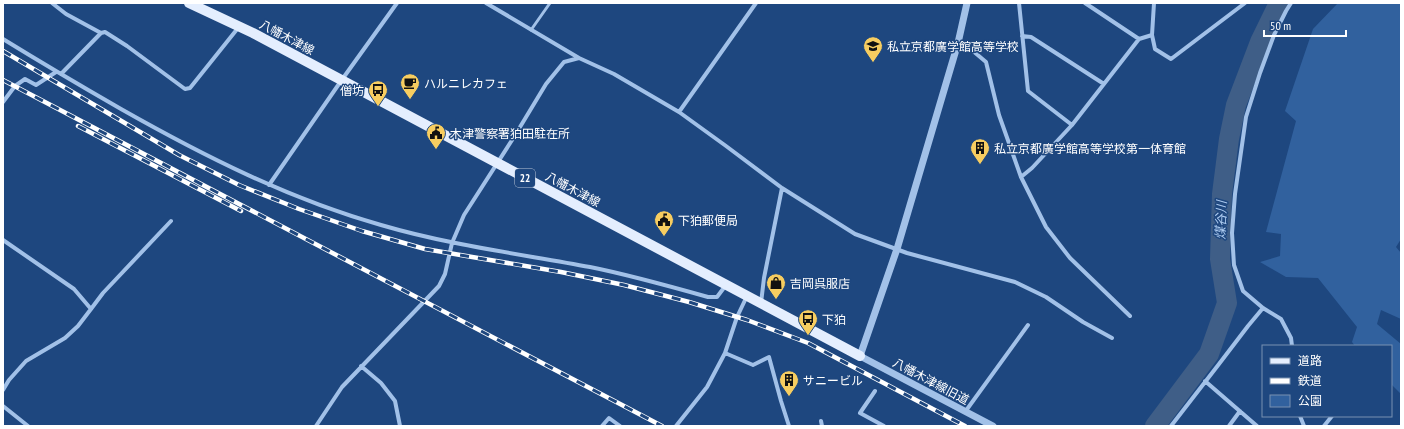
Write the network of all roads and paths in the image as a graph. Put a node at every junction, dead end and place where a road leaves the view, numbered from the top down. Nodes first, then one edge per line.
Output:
1 (52, 3) edge
2 (189, 3) edge
3 (397, 3) edge
4 (486, 3) edge
5 (550, 3) edge
6 (756, 3) edge
7 (967, 3) edge
8 (1019, 3) edge
9 (1085, 3) edge
10 (1154, 3) edge
11 (1245, 3) edge
12 (1291, 3) edge
13 (239, 27) junction
14 (531, 30) junction
15 (101, 33) junction
16 (1152, 35) junction
17 (1022, 36) junction
18 (3, 39) edge
19 (1139, 39) junction
20 (958, 44) junction
21 (579, 58) junction
22 (56, 72) junction
23 (61, 74) junction
24 (341, 81) junction
25 (1104, 84) junction
26 (3, 102) edge
27 (679, 112) junction
28 (1072, 125) junction
29 (497, 163) junction
30 (1021, 177) junction
31 (269, 185) junction
32 (782, 188) junction
33 (171, 221) dead end
34 (3, 240) edge
35 (452, 243) junction
36 (897, 249) junction
37 (726, 285) junction
38 (747, 296) junction
39 (761, 304) junction
40 (1264, 308) junction
41 (91, 309) junction
42 (1130, 316) dead end
43 (1028, 325) dead end
44 (1112, 338) dead end
45 (1292, 345) edge
46 (725, 353) junction
47 (860, 356) junction
48 (361, 366) junction
49 (1205, 381) junction
50 (3, 390) edge
51 (875, 391) dead end
52 (3, 406) edge
53 (965, 412) junction
54 (1240, 412) junction
55 (1331, 417) edge
56 (820, 421) dead end
57 (28, 426) edge
58 (316, 426) edge
59 (400, 426) edge
60 (602, 426) edge
61 (620, 426) edge
62 (676, 426) edge
63 (789, 426) edge
64 (822, 426) edge
65 (884, 426) edge
66 (993, 426) edge
67 (1171, 426) edge
68 (1229, 426) edge
69 (1257, 426) edge
70 (1324, 426) edge

1 - 15 street
2 - 13 main road, 八幡木津線 / 22
3 - 24 street
4 - 14 street
5 - 14 lane
6 - 27 street
7 - 20 street
8 - 17 street
9 - 19 street
10 - 16 street
11 - 16 street
12 - 40 street
13 - 15 street
13 - 24 main road, 八幡木津線 / 22
14 - 21 street
15 - 23 street
16 - 19 street
17 - 25 street
17 - 28 street
18 - 22 street
19 - 25 street
20 - 30 street
20 - 36 street
21 - 27 street
21 - 29 street
22 - 23 street
22 - 26 street
23 - 31 street
24 - 29 main road, 八幡木津線 / 22
24 - 31 street
25 - 28 street
27 - 32 street
28 - 30 street
29 - 35 street
29 - 37 main road, 八幡木津線 / 22
30 - 42 street
31 - 35 street
32 - 36 street
32 - 39 street
33 - 41 street
34 - 41 street
35 - 37 street
35 - 48 street
36 - 44 street
36 - 47 street
37 - 38 main road, 八幡木津線 / 22
38 - 39 main road, 八幡木津線 / 22
38 - 46 street
39 - 47 main road, 八幡木津線 / 22
40 - 45 street
40 - 49 street
41 - 50 street
43 - 53 street
46 - 62 street
46 - 63 street
47 - 53 street, 八幡木津線旧道
48 - 58 street
48 - 59 street
49 - 54 street
49 - 67 street
51 - 65 street
52 - 57 street
53 - 66 street, 八幡木津線旧道
54 - 68 street
54 - 69 street
55 - 70 street
56 - 64 street
60 - 61 street

